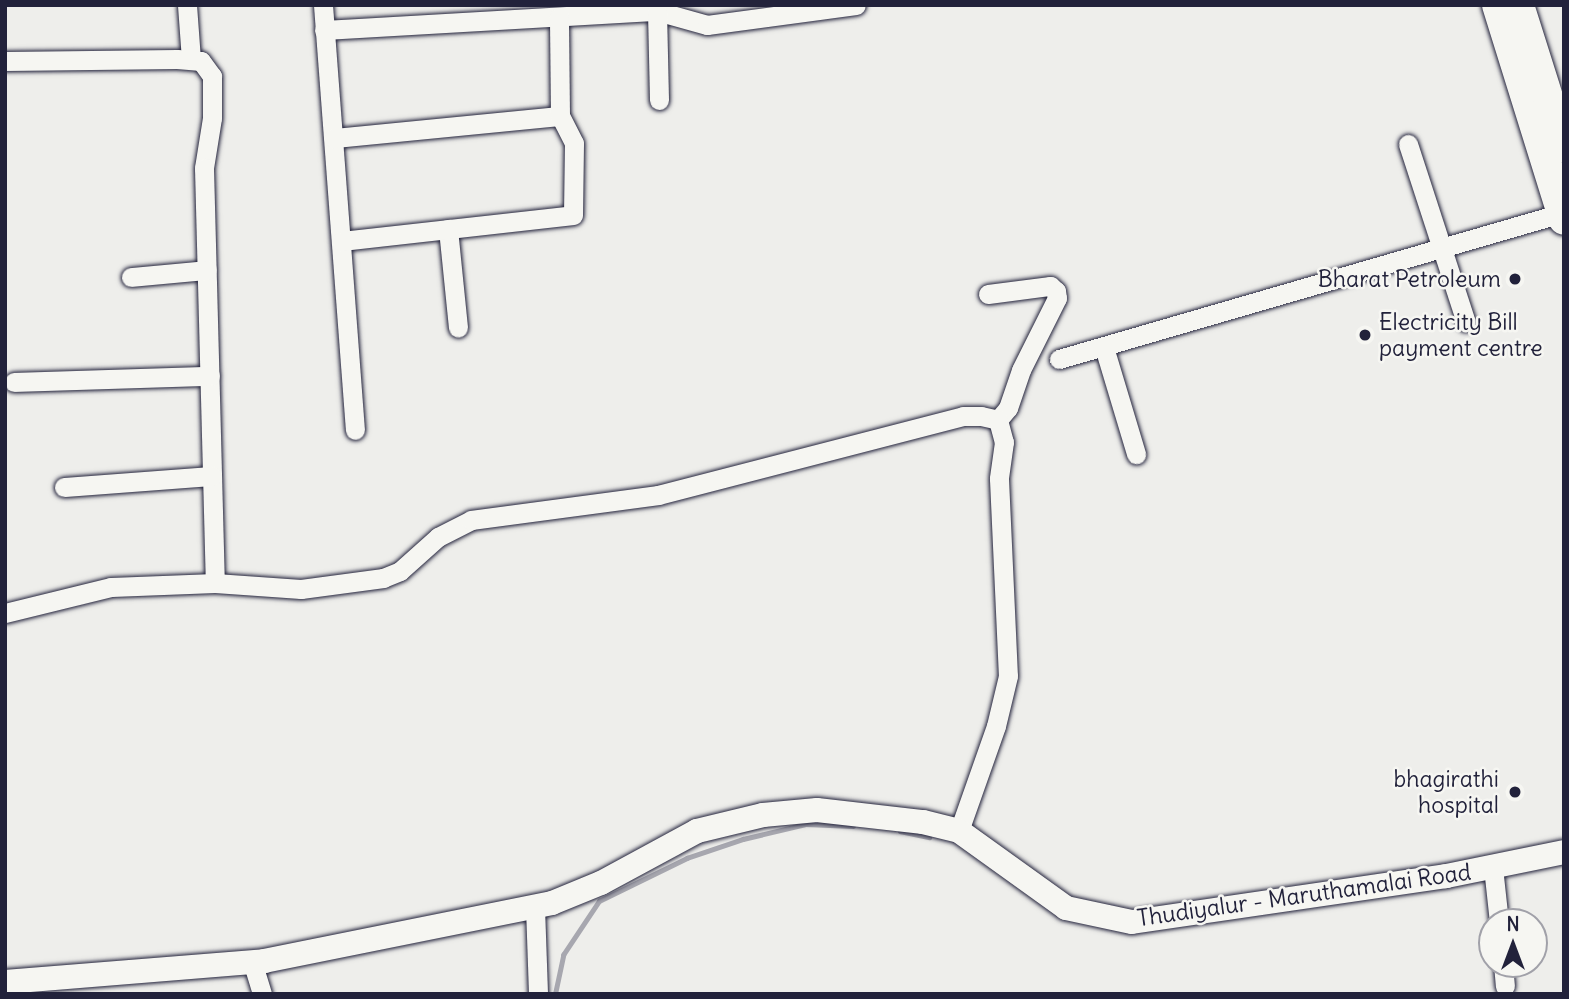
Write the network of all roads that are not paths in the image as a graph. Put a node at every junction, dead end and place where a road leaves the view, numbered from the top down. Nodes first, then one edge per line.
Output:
1 (187, 5) edge
2 (323, 5) edge
3 (856, 5) edge
4 (1497, 5) edge
5 (1520, 5) edge
6 (657, 11) junction
7 (434, 15) edge
8 (559, 17) junction
9 (324, 30) junction
10 (191, 60) junction
11 (5, 61) edge
12 (659, 100) dead end
13 (560, 116) junction
14 (334, 138) junction
15 (1408, 144) dead end
16 (1564, 148) edge
17 (1563, 216) edge
18 (448, 229) junction
19 (342, 241) junction
20 (1442, 248) junction
21 (207, 270) junction
22 (131, 277) dead end
23 (988, 294) dead end
24 (1466, 322) dead end
25 (458, 327) dead end
26 (1104, 347) junction
27 (1059, 359) dead end
28 (210, 376) junction
29 (14, 382) dead end
30 (998, 420) junction
31 (355, 430) dead end
32 (1136, 454) dead end
33 (212, 476) junction
34 (65, 487) dead end
35 (215, 583) junction
36 (5, 613) edge
37 (959, 831) junction
38 (1564, 852) edge
39 (1493, 867) junction
40 (535, 906) junction
41 (1497, 908) edge
42 (252, 961) junction
43 (1504, 978) edge
44 (5, 982) edge
45 (96, 984) edge
46 (1505, 986) dead end
47 (262, 994) edge
48 (538, 994) edge

1 - 10 street
2 - 9 street
3 - 6 street
4 - 17 highway
5 - 16 highway
6 - 8 street
6 - 12 street
7 - 8 street
7 - 9 street
8 - 13 street
9 - 14 street
10 - 11 street
10 - 21 street
13 - 14 street
13 - 18 street
14 - 19 street
15 - 20 street
17 - 20 street
18 - 19 street
18 - 25 street
19 - 31 street
20 - 24 street
20 - 26 street
21 - 22 street
21 - 28 street
23 - 30 street
26 - 27 street
26 - 32 street
28 - 29 street
28 - 33 street
30 - 35 street
30 - 37 street
33 - 34 street
33 - 35 street
35 - 36 street
37 - 39 main road, Thudiyalur - Maruthamalai Road
37 - 40 main road, Thudiyalur - Maruthamalai Road
38 - 39 main road, Thudiyalur - Maruthamalai Road
39 - 41 street
40 - 42 main road, Thudiyalur - Maruthamalai Road
40 - 48 street
42 - 45 main road, Thudiyalur - Maruthamalai Road
42 - 47 street
43 - 46 street
44 - 45 main road, Thudiyalur - Maruthamalai Road

